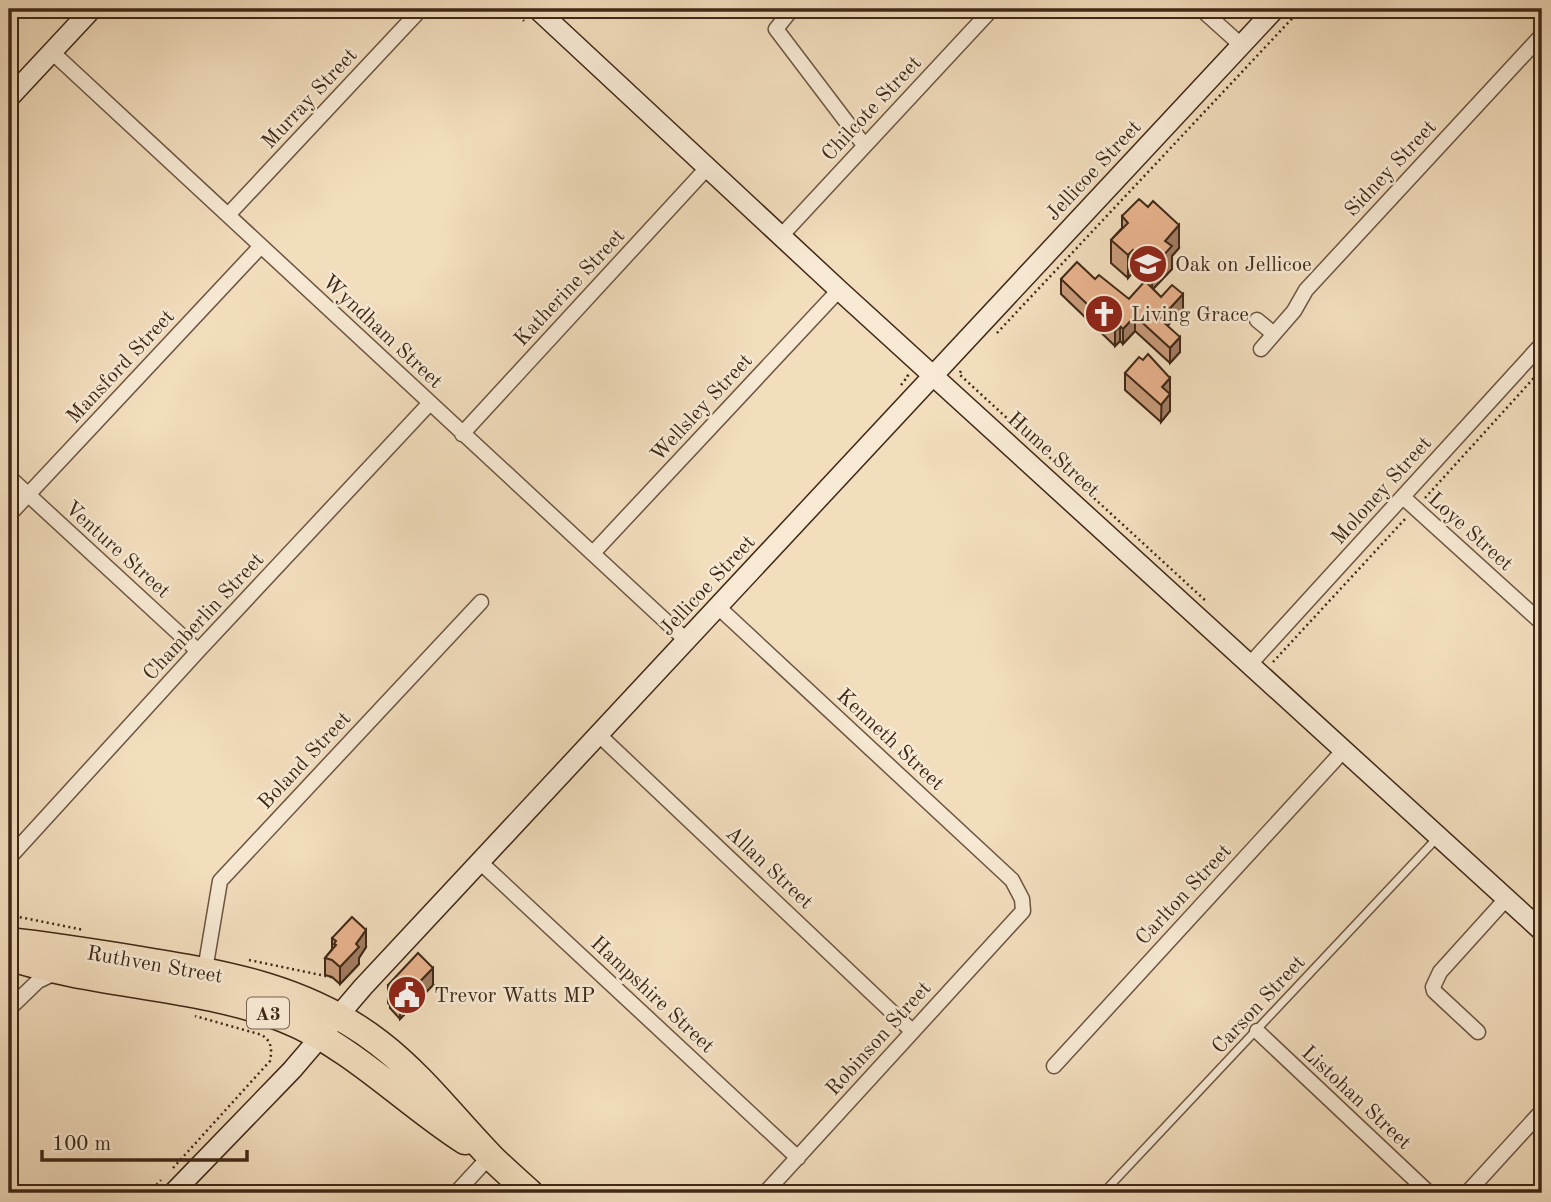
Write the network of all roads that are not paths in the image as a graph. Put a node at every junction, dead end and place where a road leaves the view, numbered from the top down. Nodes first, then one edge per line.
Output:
1 (92, 9) edge
2 (421, 9) edge
3 (537, 9) edge
4 (792, 9) edge
5 (992, 9) edge
6 (1201, 9) edge
7 (1275, 9) edge
8 (1542, 34) edge
9 (1241, 45) junction
10 (51, 52) junction
11 (9, 98) edge
12 (864, 145) junction
13 (707, 168) junction
14 (228, 215) junction
15 (781, 236) junction
16 (261, 246) junction
17 (839, 289) junction
18 (1257, 320) dead end
19 (1274, 334) junction
20 (1261, 349) dead end
21 (1540, 352) edge
22 (933, 376) junction
23 (429, 404) junction
24 (462, 434) junction
25 (9, 477) edge
26 (28, 495) junction
27 (1403, 497) junction
28 (9, 515) edge
29 (593, 553) junction
30 (481, 602) dead end
31 (718, 606) junction
32 (1542, 623) edge
33 (686, 640) junction
34 (198, 651) junction
35 (1251, 663) junction
36 (598, 734) junction
37 (1344, 751) junction
38 (1438, 837) junction
39 (9, 858) edge
40 (480, 862) junction
41 (1506, 899) junction
42 (1023, 911) joint
43 (1542, 929) edge
44 (9, 941) edge
45 (9, 957) edge
46 (205, 970) junction
47 (58, 971) junction
48 (12, 1005) edge
49 (337, 1015) junction
50 (912, 1031) junction
51 (1257, 1031) junction
52 (1478, 1031) dead end
53 (318, 1037) junction
54 (1054, 1066) dead end
55 (1542, 1111) edge
56 (491, 1156) junction
57 (798, 1158) junction
58 (1475, 1191) edge
59 (173, 1193) edge
60 (456, 1193) edge
61 (530, 1193) edge
62 (765, 1193) edge
63 (1103, 1193) edge
64 (1429, 1193) edge

1 - 10 street
2 - 14 street, Murray Street
3 - 13 street, Hume Street
4 - 12 street
5 - 12 street, Chilcote Street
6 - 9 street
7 - 9 street, Jellicoe Street
8 - 19 street, Sidney Street
9 - 22 street, Jellicoe Street
10 - 11 street
10 - 14 street, Wyndham Street
12 - 15 street, Chilcote Street
13 - 15 street, Hume Street
13 - 24 street, Katherine Street
14 - 16 street, Wyndham Street
15 - 17 street, Hume Street
16 - 23 street, Wyndham Street
16 - 26 street, Mansford Street
17 - 22 street, Hume Street
17 - 29 street, Wellsley Street
18 - 19 street
19 - 20 street, Sidney Street
21 - 27 street, Moloney Street
22 - 31 street, Jellicoe Street
22 - 35 street, Hume Street
23 - 24 street, Wyndham Street
23 - 34 street, Chamberlin Street
24 - 29 street, Wyndham Street
25 - 26 street, Venture Street
26 - 28 street, Mansford Street
26 - 34 street, Venture Street
27 - 32 street, Loye Street
27 - 35 street, Moloney Street
29 - 33 street, Wyndham Street
30 - 46 street, Boland Street
31 - 33 street, Jellicoe Street
31 - 42 street, Kenneth Street
33 - 36 street, Jellicoe Street
34 - 39 street, Chamberlin Street
35 - 37 street, Hume Street
36 - 40 street, Jellicoe Street
36 - 50 street, Allan Street
37 - 38 street, Hume Street
37 - 54 street, Carlton Street
38 - 41 street, Hume Street
38 - 51 lane, Carson Street
40 - 49 street, Jellicoe Street
40 - 57 street, Hampshire Street
41 - 43 street, Hume Street
41 - 52 street
42 - 50 street, Robinson Street
44 - 46 highway, Ruthven Street / A3
45 - 47 highway, Ruthven Street / A3
46 - 49 highway, Ruthven Street / A3
47 - 48 street
47 - 53 highway, Ruthven Street / A3
49 - 53 street, Jellicoe Street
49 - 56 highway, Ruthven Street / A3
50 - 57 street, Robinson Street
51 - 63 lane, Carson Street
51 - 64 street, Listohan Street
53 - 56 highway, Ruthven Street / A3
53 - 59 street, Jellicoe Street
55 - 58 street
56 - 60 street
56 - 61 highway, Ruthven Street / A3
57 - 62 street, Robinson Street

